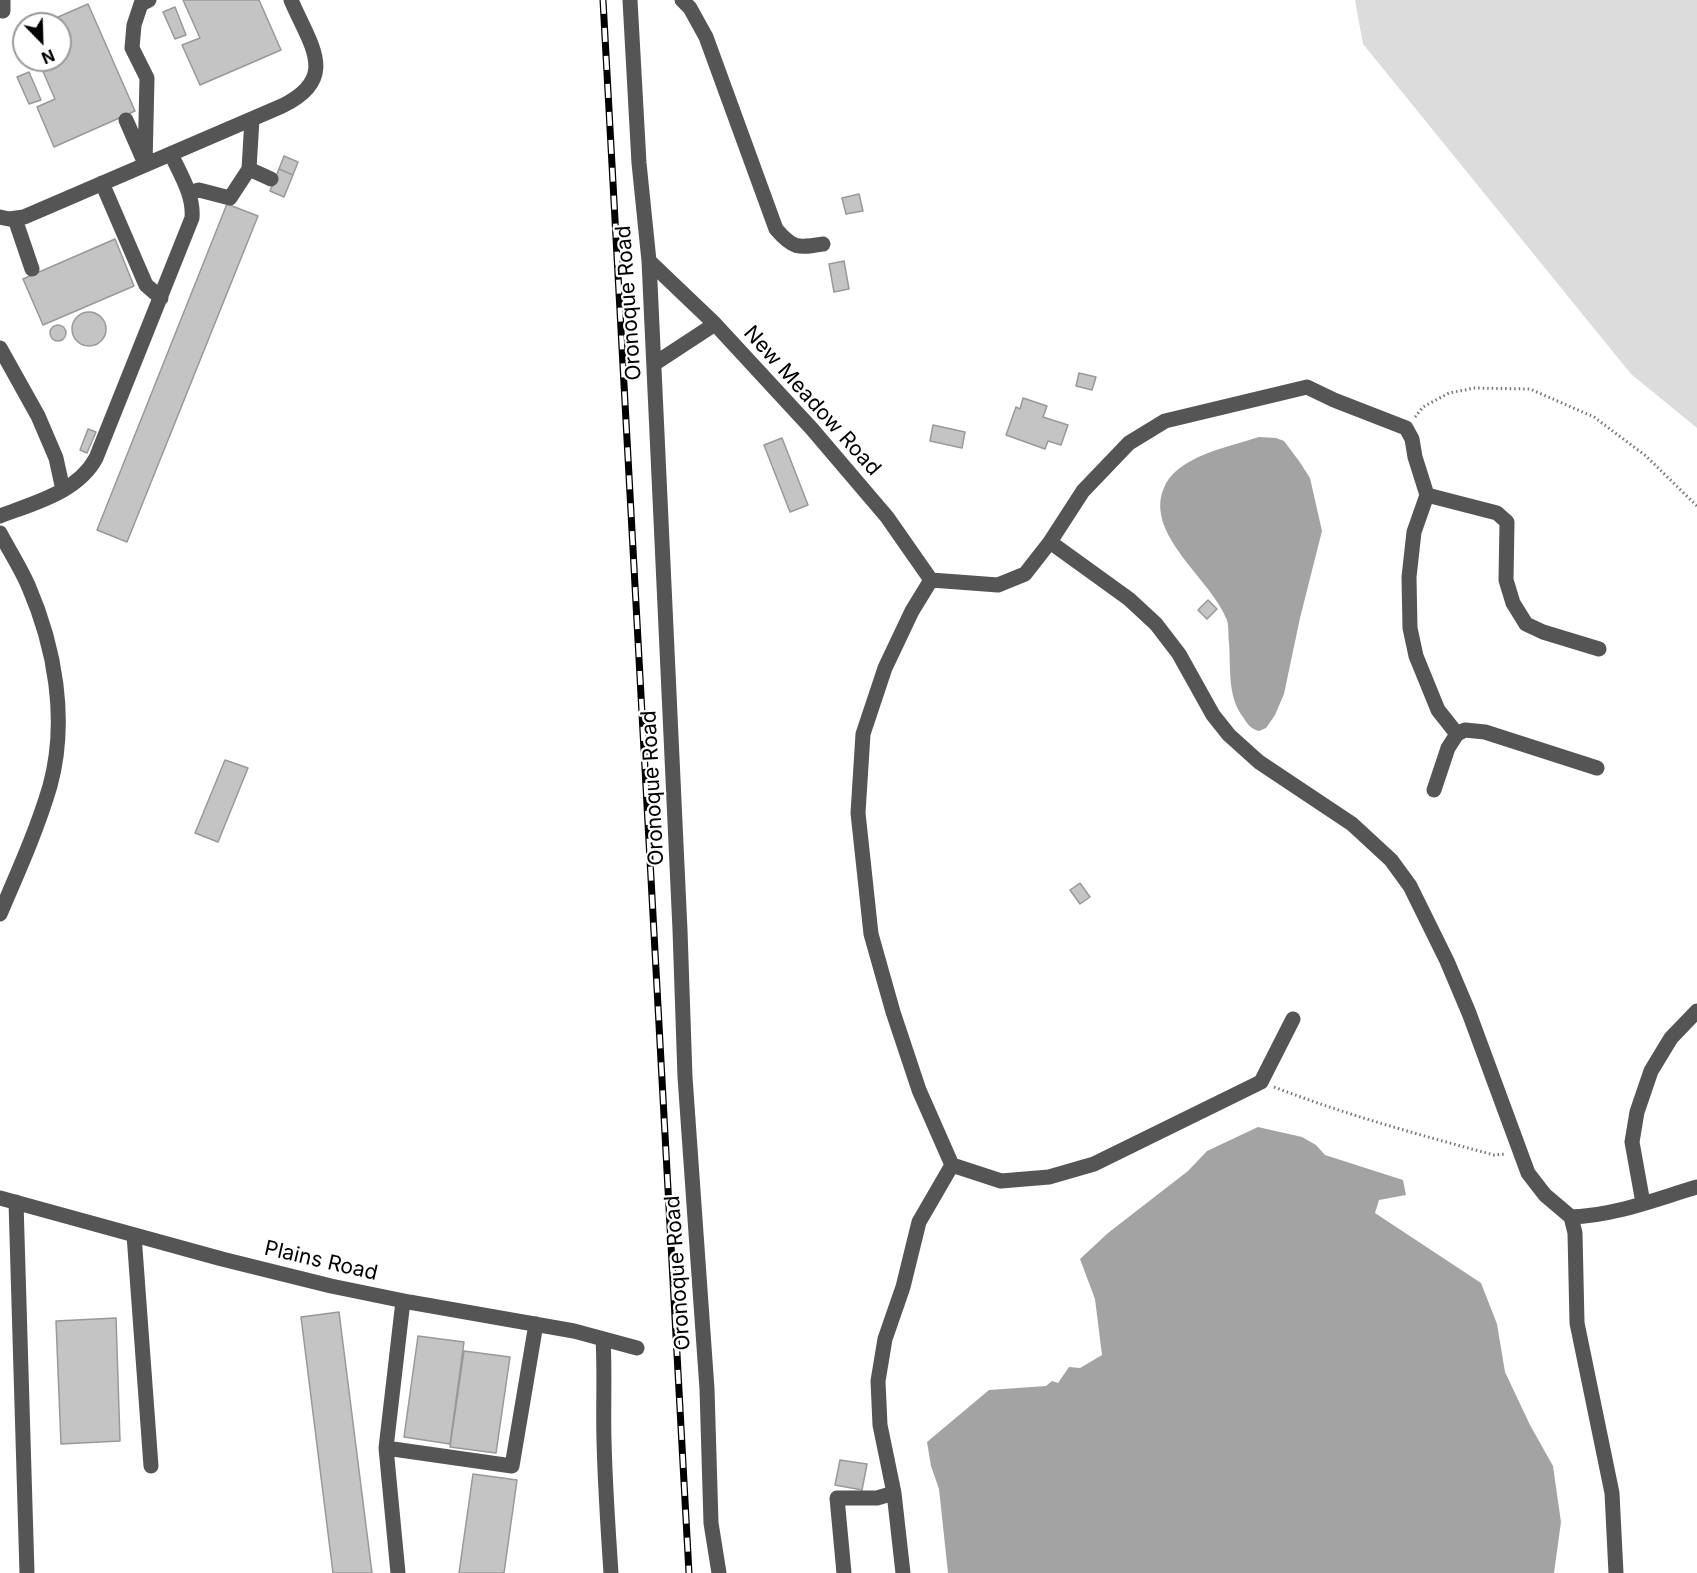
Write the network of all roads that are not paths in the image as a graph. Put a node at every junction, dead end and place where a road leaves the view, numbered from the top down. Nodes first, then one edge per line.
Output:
1 (149, 0) edge
2 (291, 0) edge
3 (630, 0) edge
4 (682, 0) edge
5 (252, 119) junction
6 (126, 120) dead end
7 (171, 154) junction
8 (145, 165) junction
9 (249, 170) junction
10 (271, 179) dead end
11 (102, 183) junction
12 (189, 193) junction
13 (8, 218) edge
14 (823, 244) dead end
15 (649, 261) junction
16 (32, 269) dead end
17 (160, 298) junction
18 (715, 324) junction
19 (0, 348) edge
20 (654, 364) junction
21 (63, 490) junction
22 (1427, 495) junction
23 (0, 516) edge
24 (0, 533) edge
25 (1050, 542) junction
26 (931, 580) junction
27 (1599, 649) dead end
28 (1457, 734) junction
29 (1597, 768) dead end
30 (1434, 790) dead end
31 (0, 914) edge
32 (1697, 1011) edge
33 (1293, 1019) dead end
34 (952, 1165) junction
35 (1697, 1187) edge
36 (0, 1198) edge
37 (16, 1202) junction
38 (1642, 1203) junction
39 (1571, 1217) junction
40 (134, 1235) junction
41 (404, 1301) junction
42 (536, 1324) junction
43 (603, 1339) junction
44 (637, 1348) dead end
45 (386, 1448) junction
46 (151, 1466) dead end
47 (894, 1493) junction
48 (27, 1573) edge
49 (398, 1573) edge
50 (611, 1573) edge
51 (719, 1573) edge
52 (844, 1573) edge
53 (903, 1573) edge
54 (1616, 1573) edge

1 - 8 street
2 - 5 street
3 - 15 street, Oronoque Road
4 - 14 street
5 - 7 street
5 - 9 street
6 - 8 street
7 - 8 street
7 - 12 street
8 - 11 street
9 - 10 street
9 - 12 street
11 - 13 street
11 - 17 street
12 - 17 street
13 - 16 street
15 - 18 street, New Meadow Road
15 - 20 street, Oronoque Road
17 - 21 street
18 - 20 street
18 - 26 street, New Meadow Road
19 - 21 street
20 - 51 street, Oronoque Road
21 - 23 street
22 - 25 street
22 - 27 street
22 - 28 street
24 - 31 street
25 - 26 street
25 - 39 street
26 - 34 street
28 - 29 street
28 - 30 street
32 - 38 street
33 - 34 street
34 - 47 street
35 - 38 street
36 - 37 street, Plains Road
37 - 40 street, Plains Road
37 - 48 street
38 - 39 street
39 - 54 street
40 - 41 street, Plains Road
40 - 46 street
41 - 42 street, Plains Road
41 - 45 street
42 - 43 street, Plains Road
42 - 45 street
43 - 44 street, Plains Road
43 - 50 street
45 - 49 street
47 - 52 street
47 - 53 street

